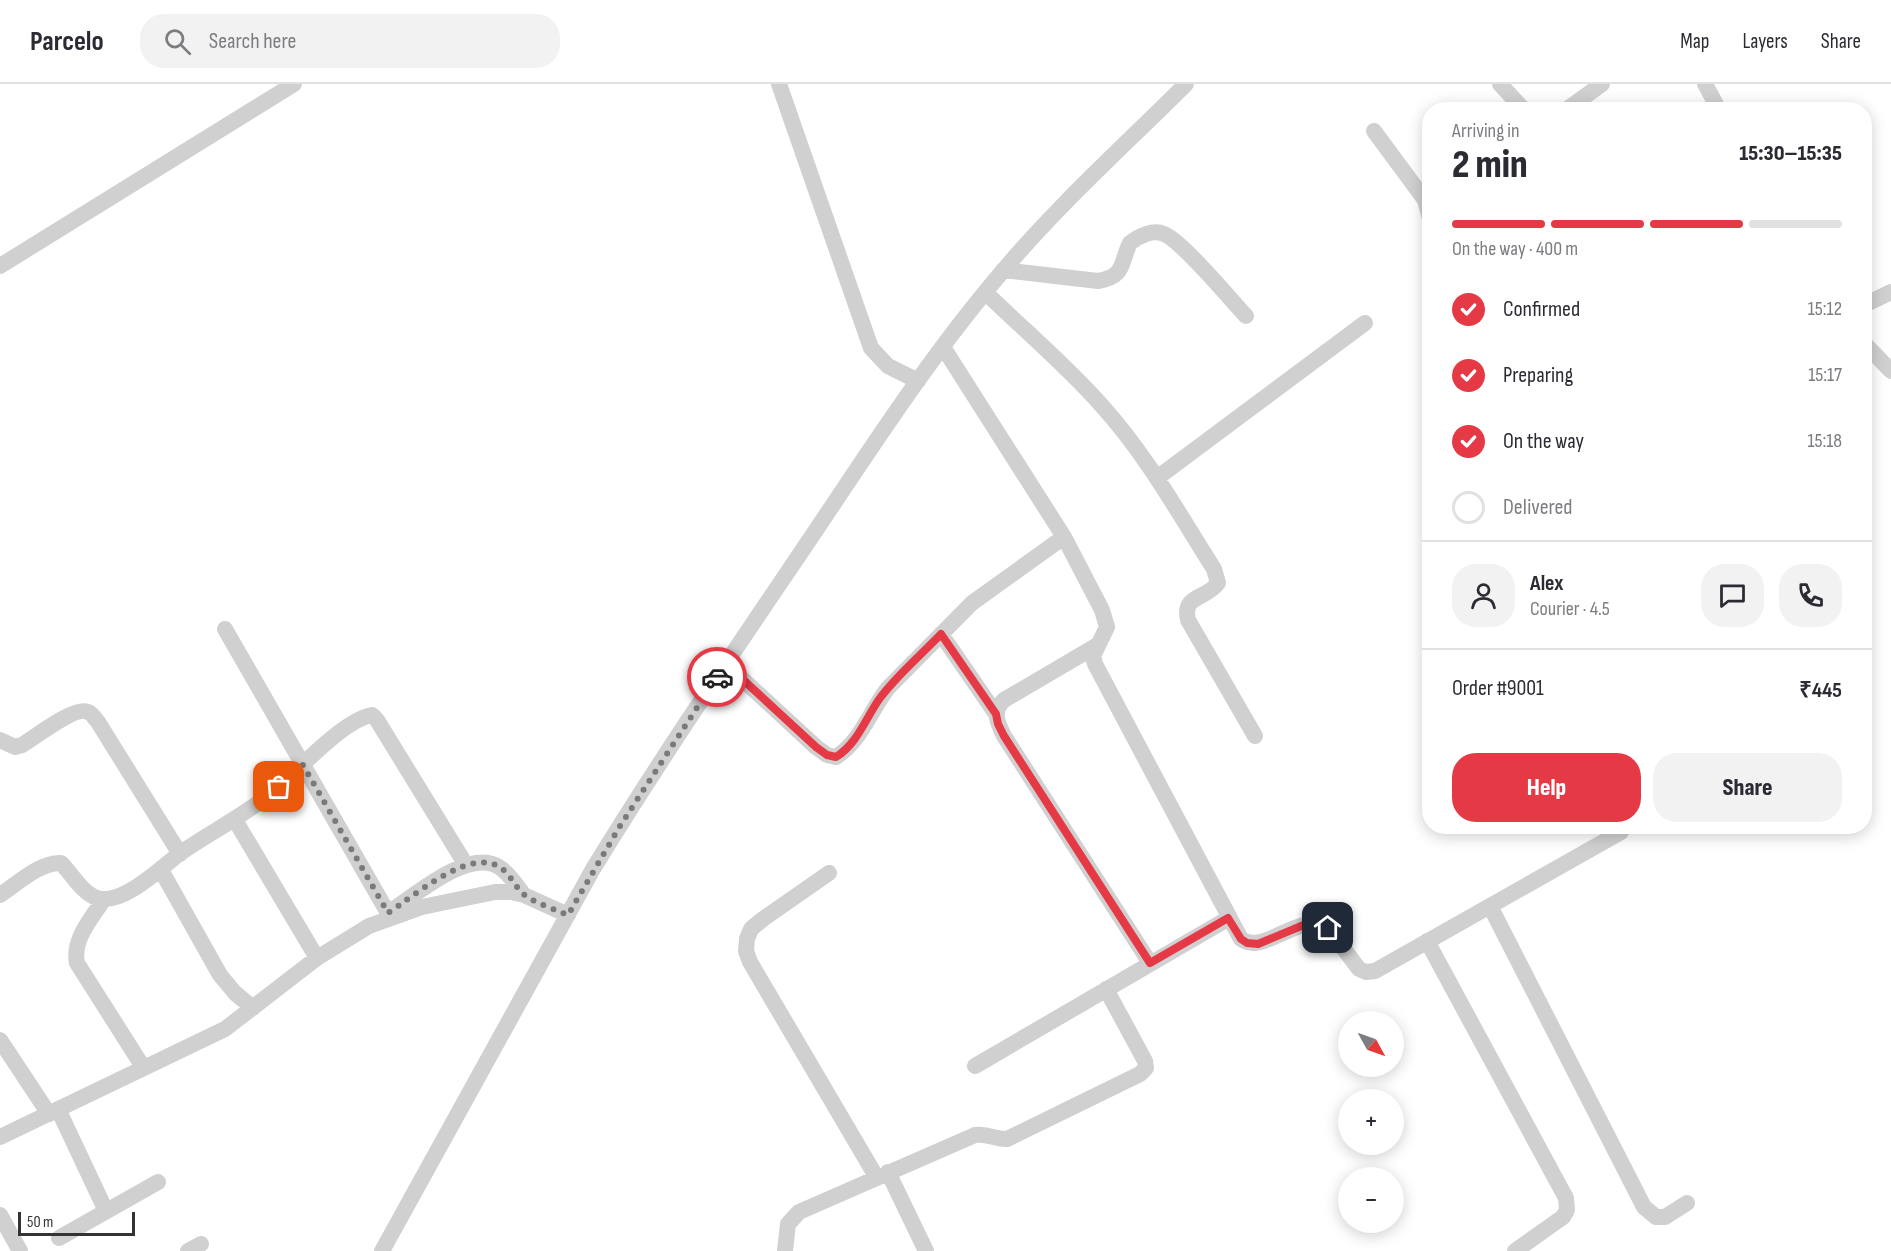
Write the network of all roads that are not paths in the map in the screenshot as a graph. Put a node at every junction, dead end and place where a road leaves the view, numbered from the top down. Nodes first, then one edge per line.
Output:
1 (294, 84) edge
2 (779, 84) edge
3 (1186, 84) edge
4 (1500, 84) edge
5 (1705, 84) edge
6 (1596, 86) edge
7 (1517, 102) edge
8 (1576, 102) edge
9 (1715, 102) edge
10 (1374, 131) dead end
11 (1422, 194) edge
12 (0, 266) edge
13 (1003, 270) junction
14 (985, 292) junction
15 (1891, 292) edge
16 (1872, 301) edge
17 (1246, 316) dead end
18 (1365, 323) dead end
19 (943, 346) junction
20 (1872, 351) edge
21 (1891, 371) edge
22 (918, 381) junction
23 (1157, 478) junction
24 (1064, 537) junction
25 (225, 629) dead end
26 (941, 634) junction
27 (1096, 646) junction
28 (726, 664) junction
29 (996, 714) junction
30 (1255, 736) dead end
31 (0, 740) edge
32 (303, 765) junction
33 (235, 820) junction
34 (1617, 834) edge
35 (180, 854) junction
36 (465, 865) junction
37 (160, 870) junction
38 (829, 873) dead end
39 (0, 895) edge
40 (524, 895) junction
41 (104, 899) junction
42 (1490, 906) junction
43 (388, 913) junction
44 (568, 915) junction
45 (1228, 918) junction
46 (369, 926) junction
47 (1427, 941) junction
48 (317, 958) junction
49 (1150, 963) junction
50 (1106, 989) junction
51 (253, 1008) junction
52 (0, 1040) edge
53 (975, 1066) dead end
54 (143, 1067) junction
55 (53, 1112) junction
56 (0, 1137) edge
57 (883, 1175) junction
58 (158, 1182) dead end
59 (1688, 1203) dead end
60 (106, 1211) junction
61 (0, 1215) edge
62 (60, 1238) dead end
63 (20, 1251) edge
64 (382, 1251) edge
65 (785, 1251) edge
66 (926, 1251) edge
67 (1515, 1251) edge

1 - 12 street
2 - 22 street
3 - 13 street
4 - 7 street
5 - 9 street
6 - 8 street
10 - 11 street
13 - 14 street
13 - 17 street
14 - 19 street
14 - 23 street
15 - 16 street
18 - 23 street
19 - 22 street
19 - 24 street
20 - 21 street
22 - 28 street
23 - 30 street
24 - 26 street
24 - 27 street
25 - 32 street
26 - 28 street
26 - 29 street
27 - 29 street
27 - 45 street
28 - 44 street
29 - 49 street
31 - 35 street
32 - 33 street
32 - 36 street
32 - 43 street
33 - 35 street
33 - 48 street
34 - 42 street
35 - 37 street
36 - 40 street
36 - 43 street
37 - 41 street
37 - 51 street
38 - 57 street
39 - 41 street
40 - 44 street
40 - 46 street
41 - 54 street
42 - 47 street
42 - 59 street
43 - 46 street
44 - 64 street
45 - 47 street
45 - 49 street
46 - 48 street
47 - 67 street
48 - 51 street
49 - 50 street
50 - 53 street
50 - 57 street
51 - 54 street
52 - 55 street
54 - 55 street
55 - 56 street
55 - 60 street
57 - 65 street
57 - 66 street
58 - 60 street
60 - 62 street
61 - 63 street

